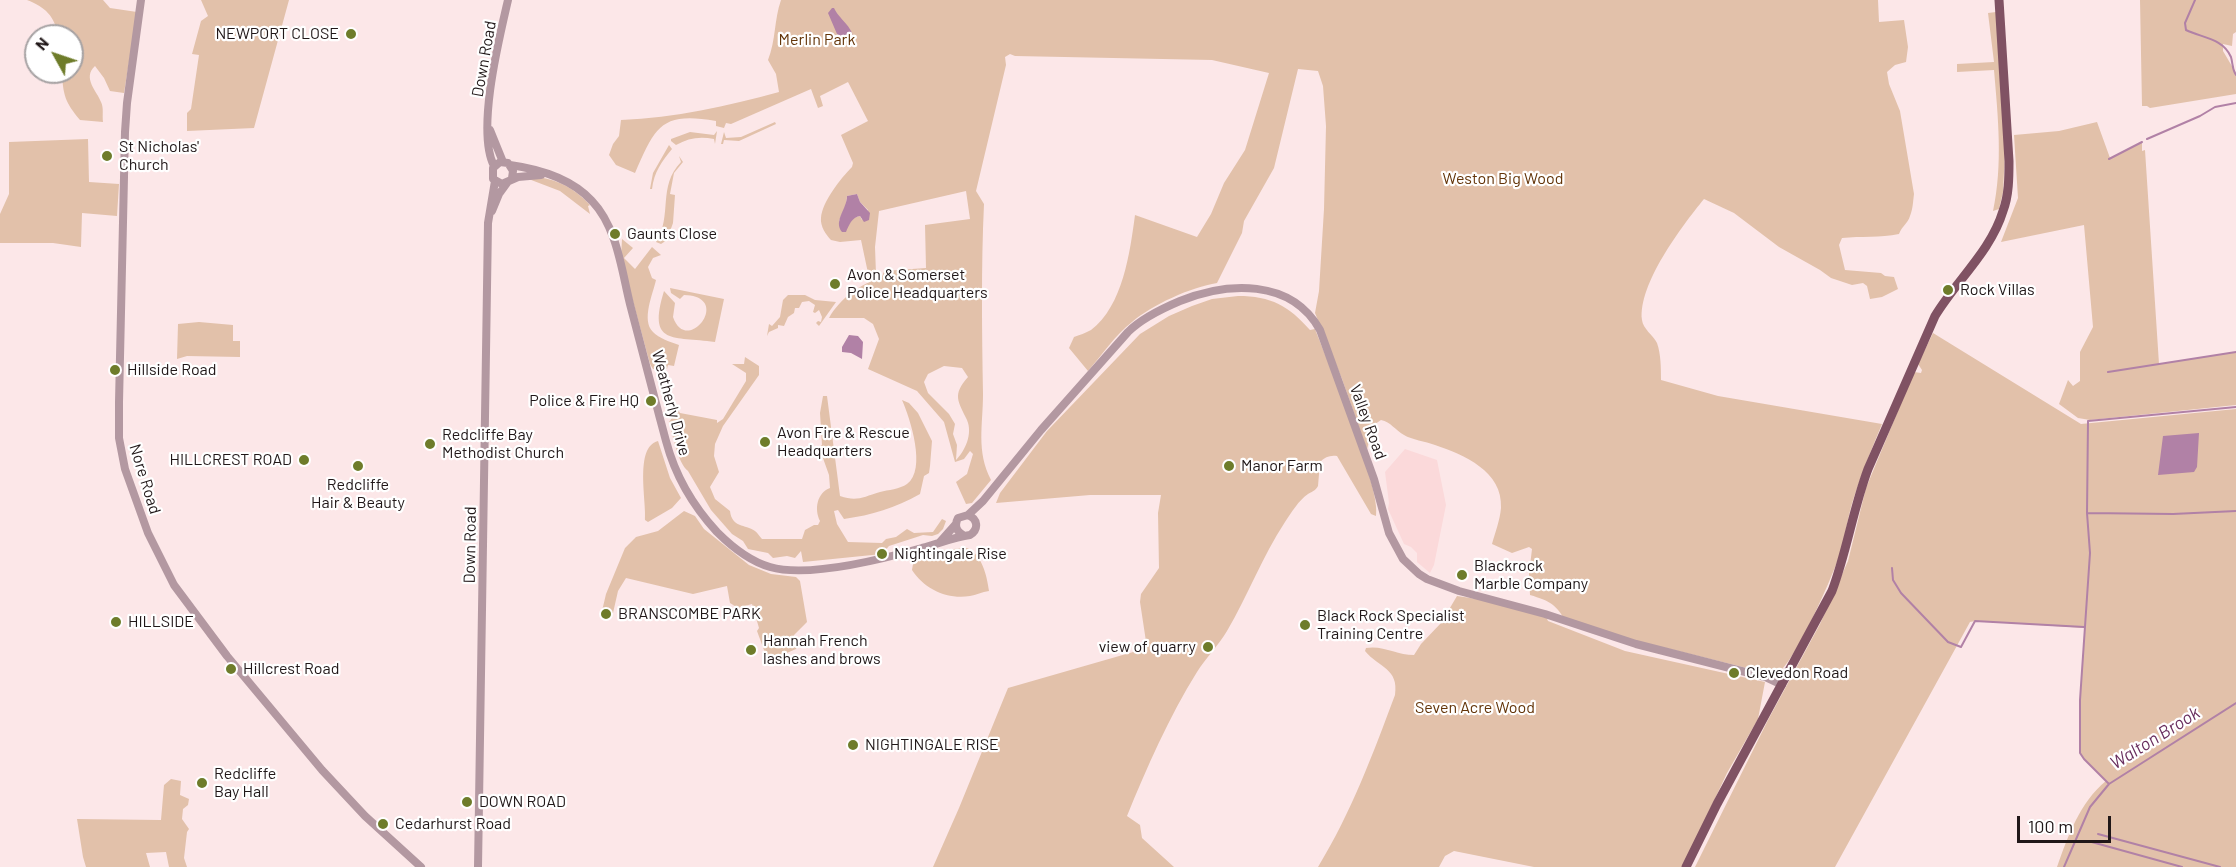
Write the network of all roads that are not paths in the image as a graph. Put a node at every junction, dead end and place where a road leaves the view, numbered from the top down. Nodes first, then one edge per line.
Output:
1 (141, 0) edge
2 (508, 0) edge
3 (1999, 0) edge
4 (488, 123) junction
5 (507, 164) junction
6 (494, 166) junction
7 (549, 176) junction
8 (495, 181) junction
9 (510, 181) junction
10 (488, 224) junction
11 (983, 501) junction
12 (968, 515) junction
13 (975, 521) junction
14 (956, 524) junction
15 (963, 535) junction
16 (939, 543) junction
17 (1782, 685) junction
18 (421, 867) edge
19 (478, 867) edge
20 (1686, 867) edge

1 - 18 street, Nore Road
2 - 4 street, Down Road
3 - 17 main road
4 - 5 street, Down Road
4 - 6 street, Down Road
5 - 6 street
5 - 7 street, Weatherly Drive
5 - 9 street, Down Road
6 - 8 street, Down Road
7 - 9 street, Weatherly Drive
7 - 16 street, Weatherly Drive
8 - 9 street
8 - 10 street, Down Road
9 - 10 street, Down Road
10 - 19 street, Down Road
11 - 12 street, Valley Road
11 - 13 street, Valley Road
11 - 17 street, Valley Road
12 - 13 street
12 - 14 street, Valley Road
13 - 15 street, Valley Road
14 - 15 street
14 - 16 street, Valley Road
15 - 16 street, Weatherly Drive
17 - 20 main road

